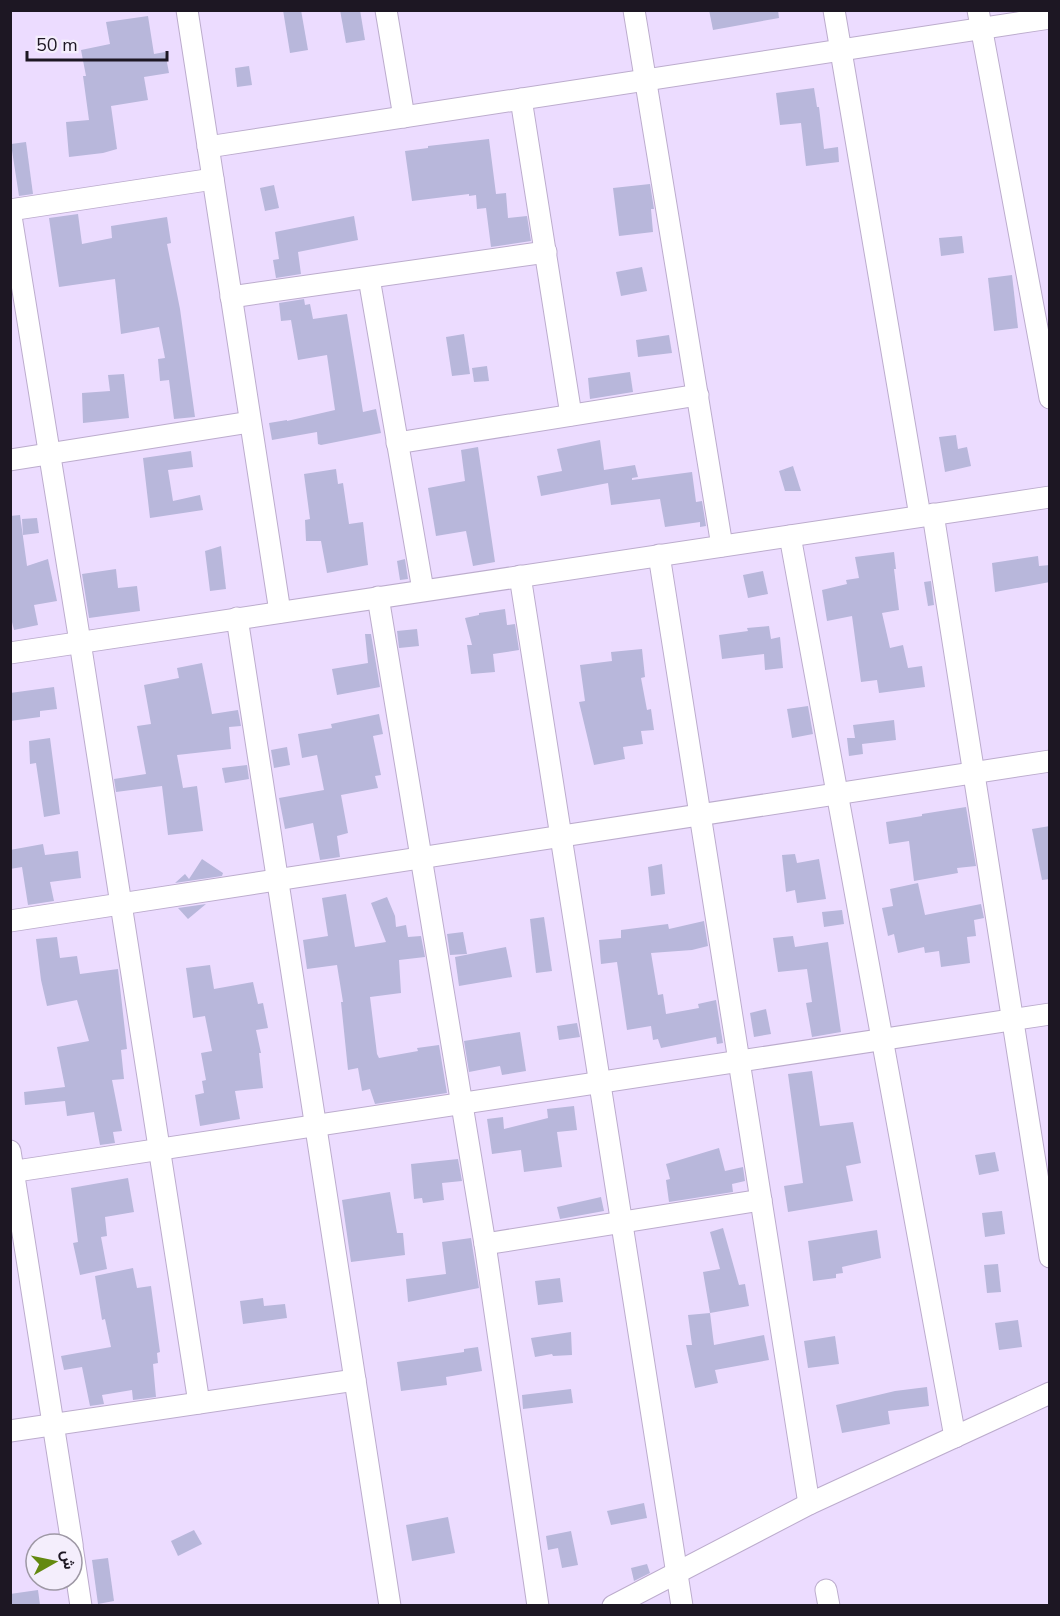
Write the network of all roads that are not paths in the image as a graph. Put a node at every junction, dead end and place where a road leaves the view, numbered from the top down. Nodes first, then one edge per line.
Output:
1 (187, 10) edge
2 (386, 10) edge
3 (634, 10) edge
4 (834, 10) edge
5 (1050, 18) edge
6 (980, 20) edge
7 (841, 50) junction
8 (645, 80) junction
9 (521, 99) junction
10 (404, 117) junction
11 (208, 147) junction
12 (213, 179) junction
13 (10, 210) edge
14 (546, 252) junction
15 (369, 278) junction
16 (231, 297) junction
17 (698, 395) junction
18 (1050, 399) edge
19 (571, 415) junction
20 (250, 422) junction
21 (397, 443) junction
22 (50, 454) junction
23 (10, 460) edge
24 (1050, 497) edge
25 (926, 515) junction
26 (790, 536) junction
27 (722, 546) junction
28 (659, 555) junction
29 (520, 576) junction
30 (423, 590) junction
31 (378, 597) junction
32 (280, 612) junction
33 (237, 618) junction
34 (81, 642) junction
35 (10, 653) edge
36 (1050, 761) edge
37 (973, 772) junction
38 (838, 794) junction
39 (700, 815) junction
40 (561, 836) junction
41 (421, 858) junction
42 (278, 880) junction
43 (121, 904) junction
44 (10, 921) edge
45 (1050, 1014) edge
46 (1012, 1019) junction
47 (882, 1040) junction
48 (739, 1062) junction
49 (600, 1083) junction
50 (462, 1104) junction
51 (316, 1126) junction
52 (160, 1150) junction
53 (10, 1151) edge
54 (12, 1172) edge
55 (761, 1200) junction
56 (622, 1222) junction
57 (485, 1244) junction
58 (1050, 1257) edge
59 (355, 1380) junction
60 (1050, 1393) edge
61 (199, 1403) junction
62 (53, 1424) junction
63 (10, 1431) edge
64 (955, 1437) junction
65 (809, 1504) junction
66 (70, 1532) edge
67 (678, 1571) junction
68 (390, 1605) edge
69 (538, 1605) edge
70 (613, 1605) edge
71 (682, 1605) edge

1 - 11 street
2 - 10 street
3 - 8 street
4 - 7 street
5 - 6 street
6 - 7 street
6 - 18 street
7 - 8 street
7 - 25 street
8 - 9 street
8 - 17 street
9 - 10 street
9 - 14 street
10 - 11 street
11 - 12 street
12 - 13 street
12 - 16 street
13 - 22 street
14 - 15 street
14 - 19 street
15 - 16 street
15 - 21 street
16 - 20 street
17 - 19 street
17 - 27 street
19 - 21 street
20 - 22 street
20 - 32 street
21 - 30 street
22 - 23 street
22 - 34 street
24 - 25 street
25 - 26 street
25 - 37 street
26 - 27 street
26 - 38 street
27 - 28 street
28 - 29 street
28 - 39 street
29 - 30 street
29 - 40 street
30 - 31 street
31 - 32 street
31 - 41 street
32 - 33 street
33 - 34 street
33 - 42 street
34 - 35 street
34 - 43 street
36 - 37 street
37 - 38 street
37 - 46 street
38 - 39 street
38 - 47 street
39 - 40 street
39 - 48 street
40 - 41 street
40 - 49 street
41 - 42 street
41 - 50 street
42 - 43 street
42 - 51 street
43 - 44 street
43 - 52 street
45 - 46 street
46 - 47 street
46 - 58 street
47 - 48 street
47 - 64 street
48 - 49 street
48 - 55 street
49 - 50 street
49 - 56 street
50 - 51 street
50 - 57 street
51 - 52 street
51 - 59 street
52 - 54 street
52 - 61 street
53 - 54 street
54 - 62 street
55 - 56 street
55 - 65 street
56 - 57 street
56 - 67 street
57 - 69 street
59 - 61 street
59 - 68 street
60 - 64 street
61 - 62 street
62 - 63 street
62 - 66 street
64 - 65 street
65 - 67 street
67 - 70 street
67 - 71 street

